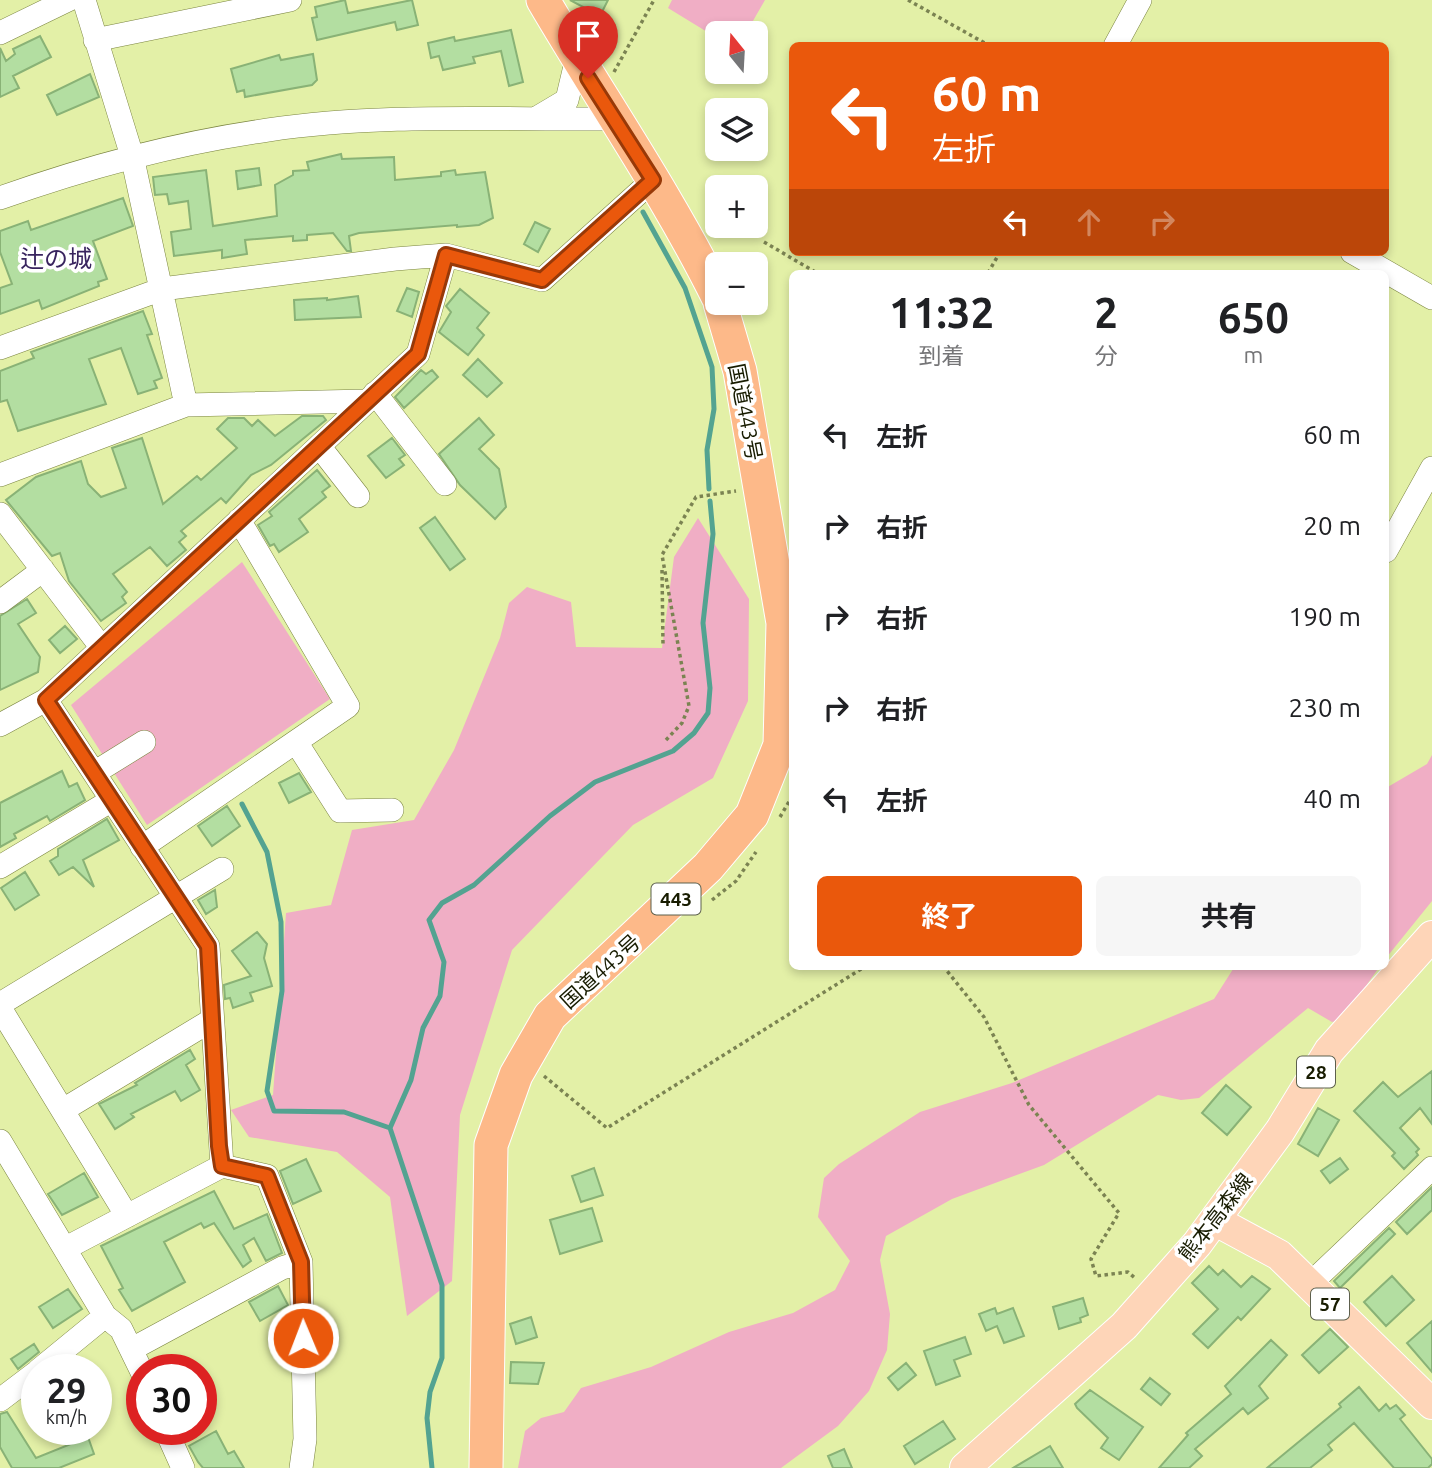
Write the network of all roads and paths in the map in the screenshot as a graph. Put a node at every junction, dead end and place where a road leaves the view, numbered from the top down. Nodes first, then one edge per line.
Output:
1 (68, 0) edge
2 (84, 0) edge
3 (290, 0) edge
4 (543, 0) edge
5 (654, 0) edge
6 (908, 0) edge
7 (1140, 0) edge
8 (0, 33) edge
9 (95, 40) junction
10 (983, 42) edge
11 (1117, 42) edge
12 (577, 58) junction
13 (607, 108) junction
14 (535, 119) junction
15 (132, 156) junction
16 (653, 180) junction
17 (0, 198) edge
18 (764, 242) dead end
19 (446, 255) junction
20 (1359, 256) edge
21 (812, 270) edge
22 (1383, 270) edge
23 (705, 271) edge
24 (1389, 273) edge
25 (162, 289) junction
26 (1432, 298) edge
27 (724, 315) edge
28 (0, 348) edge
29 (371, 397) junction
30 (186, 405) junction
31 (319, 446) junction
32 (1432, 467) edge
33 (0, 475) edge
34 (444, 484) dead end
35 (761, 488) junction
36 (358, 496) dead end
37 (0, 514) edge
38 (239, 520) junction
39 (1389, 546) edge
40 (662, 555) junction
41 (43, 570) junction
42 (0, 602) edge
43 (663, 645) dead end
44 (102, 648) junction
45 (46, 700) junction
46 (0, 726) edge
47 (666, 740) dead end
48 (144, 742) dead end
49 (296, 742) junction
50 (94, 773) junction
51 (112, 800) junction
52 (789, 802) edge
53 (392, 810) dead end
54 (777, 821) dead end
55 (142, 847) junction
56 (757, 851) dead end
57 (0, 867) edge
58 (222, 869) dead end
59 (176, 898) junction
60 (706, 905) dead end
61 (1432, 936) edge
62 (860, 970) edge
63 (946, 970) edge
64 (0, 1006) edge
65 (212, 1020) junction
66 (538, 1072) dead end
67 (62, 1110) junction
68 (0, 1141) edge
69 (222, 1166) junction
70 (1432, 1168) edge
71 (127, 1216) junction
72 (1216, 1221) junction
73 (66, 1248) junction
74 (301, 1262) junction
75 (1310, 1284) junction
76 (1141, 1285) dead end
77 (105, 1316) junction
78 (132, 1349) junction
79 (59, 1354) edge
80 (134, 1354) edge
81 (21, 1384) edge
82 (0, 1400) edge
83 (1432, 1404) edge
84 (173, 1445) edge
85 (183, 1468) edge
86 (301, 1468) edge
87 (485, 1468) edge
88 (965, 1468) edge

1 - 8 street
2 - 9 street
3 - 9 street
4 - 12 highway
5 - 13 path
6 - 10 path
7 - 11 street
9 - 15 street
12 - 13 highway
12 - 14 street
13 - 14 street
13 - 16 highway
14 - 15 street
15 - 17 street
15 - 25 street
16 - 19 street
16 - 23 highway
18 - 21 path
19 - 25 street
19 - 29 street
20 - 22 street
24 - 26 street
25 - 28 street
25 - 30 street
27 - 35 highway, 国道443号 / 443
29 - 30 street
29 - 31 street
29 - 34 street
30 - 33 street
31 - 36 street
31 - 38 street
32 - 39 street
35 - 40 path
35 - 87 highway, 国道443号 / 443
37 - 41 street
38 - 44 street
38 - 49 street
40 - 43 path
40 - 47 path
41 - 42 street
41 - 44 street
44 - 45 street
45 - 46 street
45 - 50 street
48 - 50 street
49 - 53 street
49 - 55 street
50 - 51 street
51 - 55 street
51 - 57 street
52 - 54 path
55 - 59 street
56 - 60 path
58 - 59 street
59 - 64 street
59 - 65 street
61 - 72 main road, 熊本高森線 / 28
62 - 66 path
63 - 76 path
64 - 67 street
65 - 67 street
65 - 69 street
67 - 71 street
68 - 73 street
69 - 71 street
69 - 74 street
70 - 75 street
71 - 73 street
72 - 75 main road, 57
72 - 88 main road, 熊本高森線 / 28
73 - 77 street
74 - 78 street
74 - 86 street
75 - 83 main road, 57
77 - 78 street
77 - 79 street
78 - 80 street
81 - 82 street
84 - 85 street

